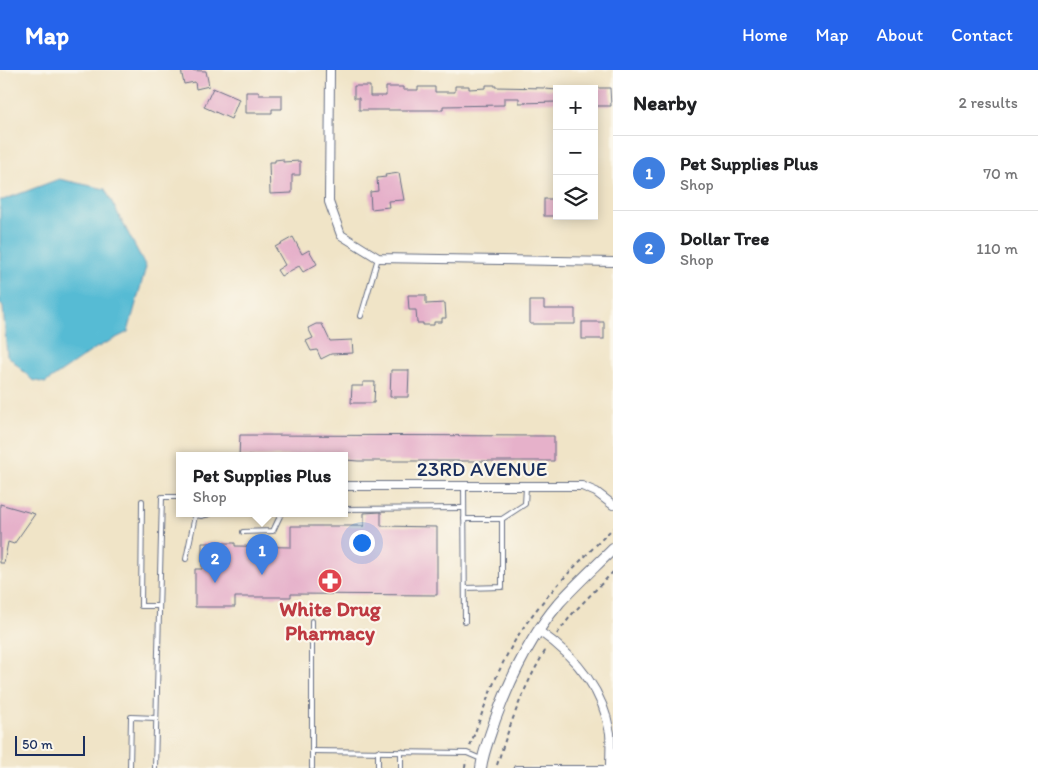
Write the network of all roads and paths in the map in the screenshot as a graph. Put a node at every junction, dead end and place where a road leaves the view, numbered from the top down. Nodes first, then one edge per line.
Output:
1 (330, 70) edge
2 (378, 258) junction
3 (613, 262) edge
4 (360, 316) dead end
5 (348, 486) edge
6 (464, 486) junction
7 (526, 487) junction
8 (176, 497) edge
9 (142, 501) dead end
10 (613, 505) edge
11 (464, 508) junction
12 (348, 509) edge
13 (194, 517) edge
14 (280, 517) edge
15 (464, 519) junction
16 (502, 519) junction
17 (243, 532) dead end
18 (613, 548) edge
19 (186, 559) dead end
20 (613, 572) edge
21 (465, 588) junction
22 (159, 606) junction
23 (312, 622) dead end
24 (465, 622) dead end
25 (539, 631) junction
26 (552, 640) junction
27 (156, 718) junction
28 (312, 751) junction
29 (378, 751) junction
30 (401, 751) junction
31 (482, 764) edge
32 (497, 765) dead end
33 (130, 768) edge
34 (155, 768) edge
35 (312, 768) edge
36 (378, 768) edge
37 (401, 768) edge
38 (516, 768) edge
39 (571, 768) edge
40 (608, 768) edge

1 - 2 street
2 - 3 street
2 - 4 lane
5 - 6 street, 23RD AVENUE
6 - 7 street, 23RD AVENUE
6 - 11 lane
7 - 10 street, 23RD AVENUE
7 - 16 lane
8 - 22 lane
9 - 22 lane
11 - 12 lane
11 - 15 lane
13 - 19 lane
14 - 17 lane
15 - 16 lane
15 - 21 lane
16 - 21 lane
18 - 25 street
20 - 26 path
21 - 24 lane
22 - 27 lane
23 - 28 lane
25 - 26 street
25 - 31 street
26 - 32 path
26 - 40 street
27 - 33 lane
27 - 34 lane
28 - 29 lane
28 - 35 lane
29 - 30 lane
29 - 36 lane
30 - 31 lane
30 - 37 lane
38 - 39 lane
39 - 40 lane

